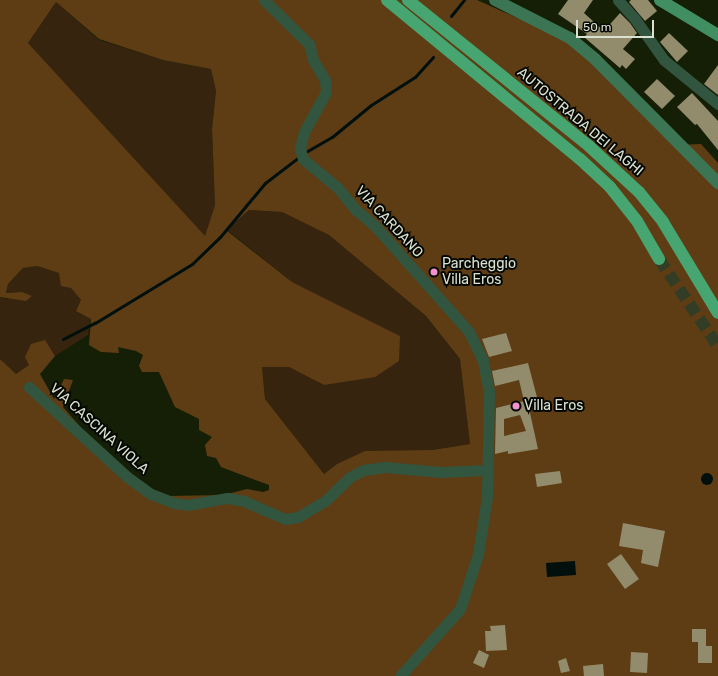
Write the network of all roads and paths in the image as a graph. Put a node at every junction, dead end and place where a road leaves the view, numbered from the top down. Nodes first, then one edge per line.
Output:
1 (264, 0) edge
2 (387, 0) edge
3 (408, 0) edge
4 (495, 0) edge
5 (618, 0) edge
6 (660, 0) edge
7 (718, 35) edge
8 (718, 104) edge
9 (718, 183) edge
10 (659, 259) tunnel mouth
11 (718, 313) edge
12 (29, 387) dead end
13 (487, 470) junction
14 (400, 676) edge

1 - 13 street, VIA CARDANO
2 - 10 highway, AUTOSTRADA DEI LAGHI
3 - 11 highway, AUTOSTRADA DEI LAGHI
4 - 9 main road
5 - 8 street
6 - 7 main road
12 - 13 street, VIA CASCINA VIOLA
13 - 14 street, VIA CARDANO

